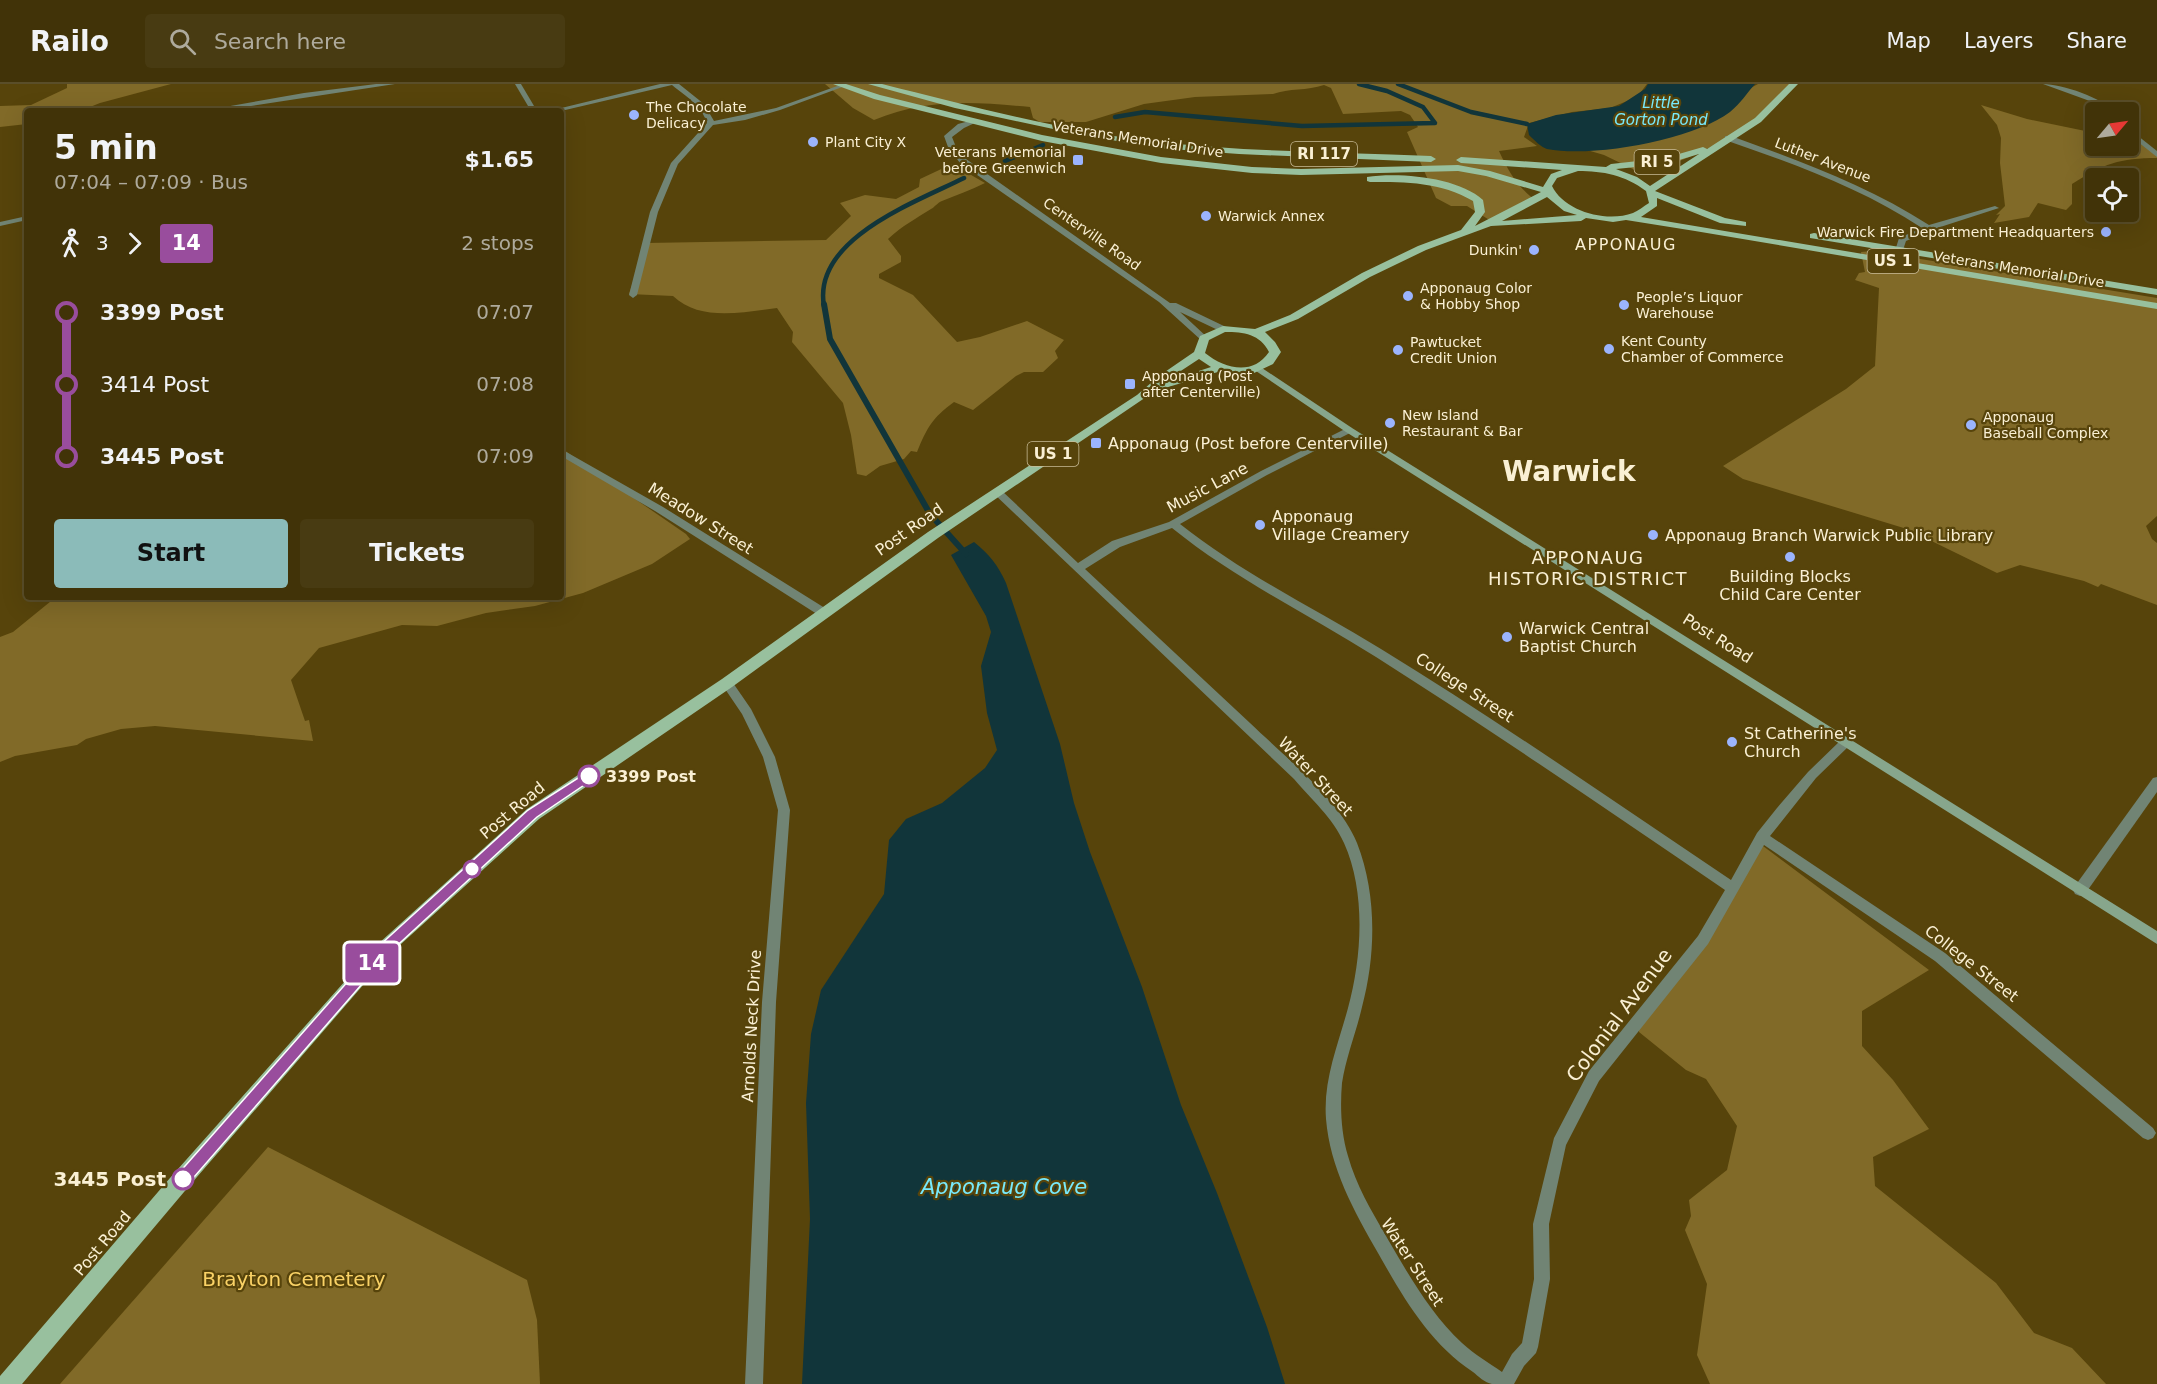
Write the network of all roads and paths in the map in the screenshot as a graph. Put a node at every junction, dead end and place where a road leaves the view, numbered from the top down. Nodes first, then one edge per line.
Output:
1 (393, 84) edge
2 (518, 84) edge
3 (669, 84) edge
4 (675, 84) edge
5 (872, 84) edge
6 (1794, 84) edge
7 (2046, 84) edge
8 (840, 85) edge
9 (2097, 102) edge
10 (224, 108) edge
11 (532, 108) edge
12 (564, 108) edge
13 (975, 121) junction
14 (711, 123) junction
15 (1728, 138) junction
16 (2139, 139) edge
17 (1711, 148) junction
18 (2157, 155) edge
19 (1577, 168) junction
20 (1602, 168) junction
21 (1301, 172) junction
22 (1651, 191) junction
23 (1546, 192) junction
24 (1995, 208) dead end
25 (1593, 218) junction
26 (1629, 218) junction
27 (24, 219) edge
28 (0, 224) edge
29 (1486, 225) junction
30 (1928, 228) junction
31 (1466, 231) junction
32 (1899, 251) junction
33 (2157, 292) edge
34 (633, 295) dead end
35 (1162, 300) junction
36 (2157, 306) edge
37 (1294, 317) junction
38 (1223, 329) junction
39 (1256, 332) junction
40 (1204, 338) junction
41 (1271, 342) junction
42 (1199, 354) junction
43 (1219, 368) junction
44 (1259, 369) junction
45 (1150, 391) junction
46 (1348, 430) junction
47 (564, 454) edge
48 (997, 492) junction
49 (1173, 524) junction
50 (1078, 568) junction
51 (824, 613) junction
52 (726, 683) junction
53 (1846, 742) junction
54 (2157, 782) edge
55 (1762, 837) junction
56 (1732, 888) junction
57 (2080, 890) junction
58 (2157, 938) edge
59 (2148, 1133) dead end
60 (1504, 1383) edge
61 (8, 1384) edge
62 (754, 1384) edge

1 - 10 street
2 - 11 street
3 - 12 street
4 - 14 street
5 - 19 main road, Veterans Memorial Drive / RI 117
6 - 15 main road, RI 5
7 - 9 street
8 - 13 main road, Veterans Memorial Drive / RI 117
8 - 14 street
13 - 21 main road, Veterans Memorial Drive / RI 117
13 - 35 street, Centerville Road
14 - 34 street
15 - 17 main road, RI 5
15 - 30 street, Luther Avenue
16 - 18 street
17 - 20 main road, RI 5
17 - 22 main road, RI 5
19 - 20 main road, US 1
19 - 23 main road, US 1
20 - 22 main road, US 1
21 - 23 main road, Veterans Memorial Drive / RI 117
21 - 31 main road
22 - 26 main road
22 - 32 main road, Veterans Memorial Drive / US 1
23 - 25 main road, RI 117
23 - 29 main road, US 1
24 - 30 street
25 - 26 main road, US 1
25 - 29 main road, US 1
26 - 36 main road, Veterans Memorial Drive / US 1
27 - 28 street
29 - 31 main road, US 1
30 - 32 street
31 - 37 main road, US 1
32 - 33 main road, Veterans Memorial Drive / US 1
35 - 38 street, Centerville Road
35 - 40 street, Centerville Road
37 - 39 main road, US 1
37 - 41 main road, US 1
38 - 39 main road, US 1
38 - 40 main road, US 1
39 - 41 main road
40 - 42 main road
41 - 44 main road, US 1
42 - 43 main road
42 - 45 main road, Post Road / US 1
43 - 44 main road, US 1
43 - 45 main road, Post Road / US 1
44 - 46 main road, Post Road
45 - 48 main road, Post Road / US 1
46 - 49 street, Music Lane
46 - 53 main road, Post Road
47 - 51 street, Meadow Street
48 - 50 street, Water Street
48 - 51 main road, Post Road / US 1
49 - 50 street, Music Lane
49 - 56 street, College Street
50 - 60 street, Water Street
51 - 52 main road, Post Road / US 1
52 - 61 main road, Post Road / US 1
52 - 62 street, Arnolds Neck Drive
53 - 55 street, Colonial Avenue
53 - 57 main road, Post Road
54 - 57 street
55 - 56 street, Colonial Avenue
55 - 59 street, College Street
56 - 60 street, Colonial Avenue
57 - 58 main road, Post Road

